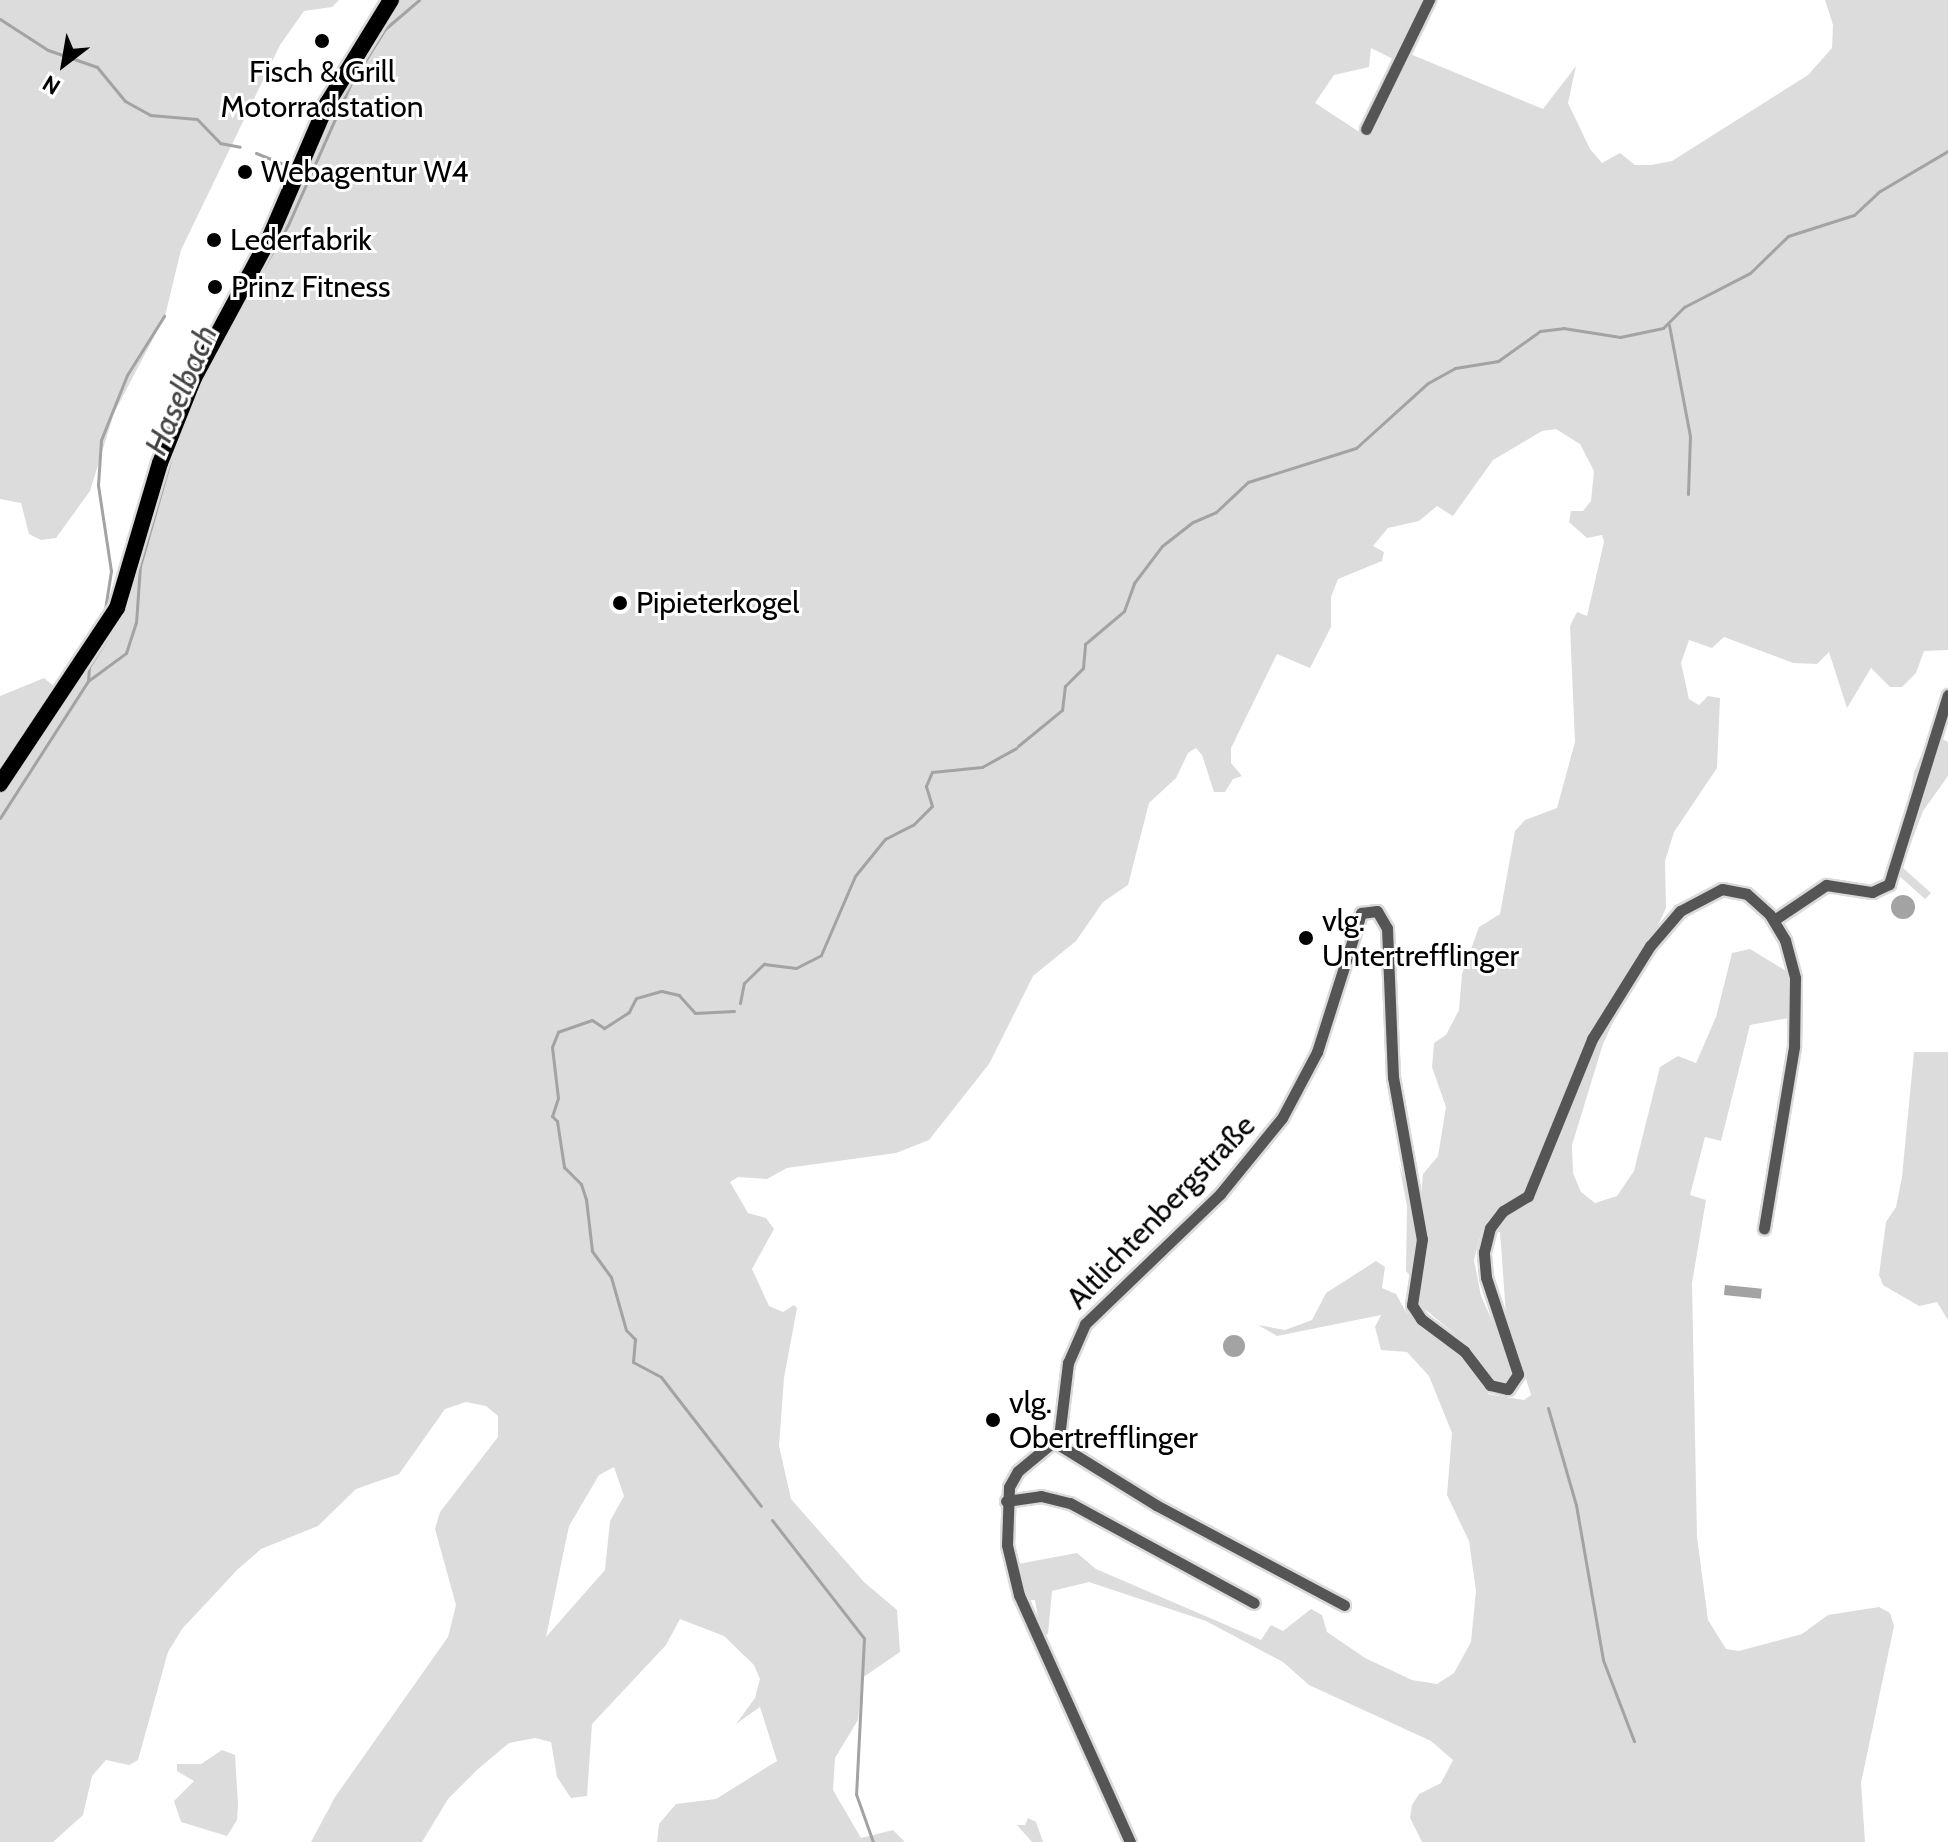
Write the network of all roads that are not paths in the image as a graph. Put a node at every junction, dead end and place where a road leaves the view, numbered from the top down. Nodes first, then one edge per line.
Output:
1 (391, 0) edge
2 (1429, 0) edge
3 (1366, 129) dead end
4 (1948, 695) edge
5 (0, 784) edge
6 (1774, 920) junction
7 (1764, 1229) dead end
8 (1056, 1443) junction
9 (1006, 1501) junction
10 (1254, 1603) dead end
11 (1344, 1605) dead end
12 (1130, 1842) edge

1 - 5 main road
2 - 3 street
4 - 6 street
6 - 7 street, Altlichtenbergstraße
6 - 8 street, Altlichtenbergstraße
8 - 9 street
8 - 11 street
9 - 10 street
9 - 12 street

